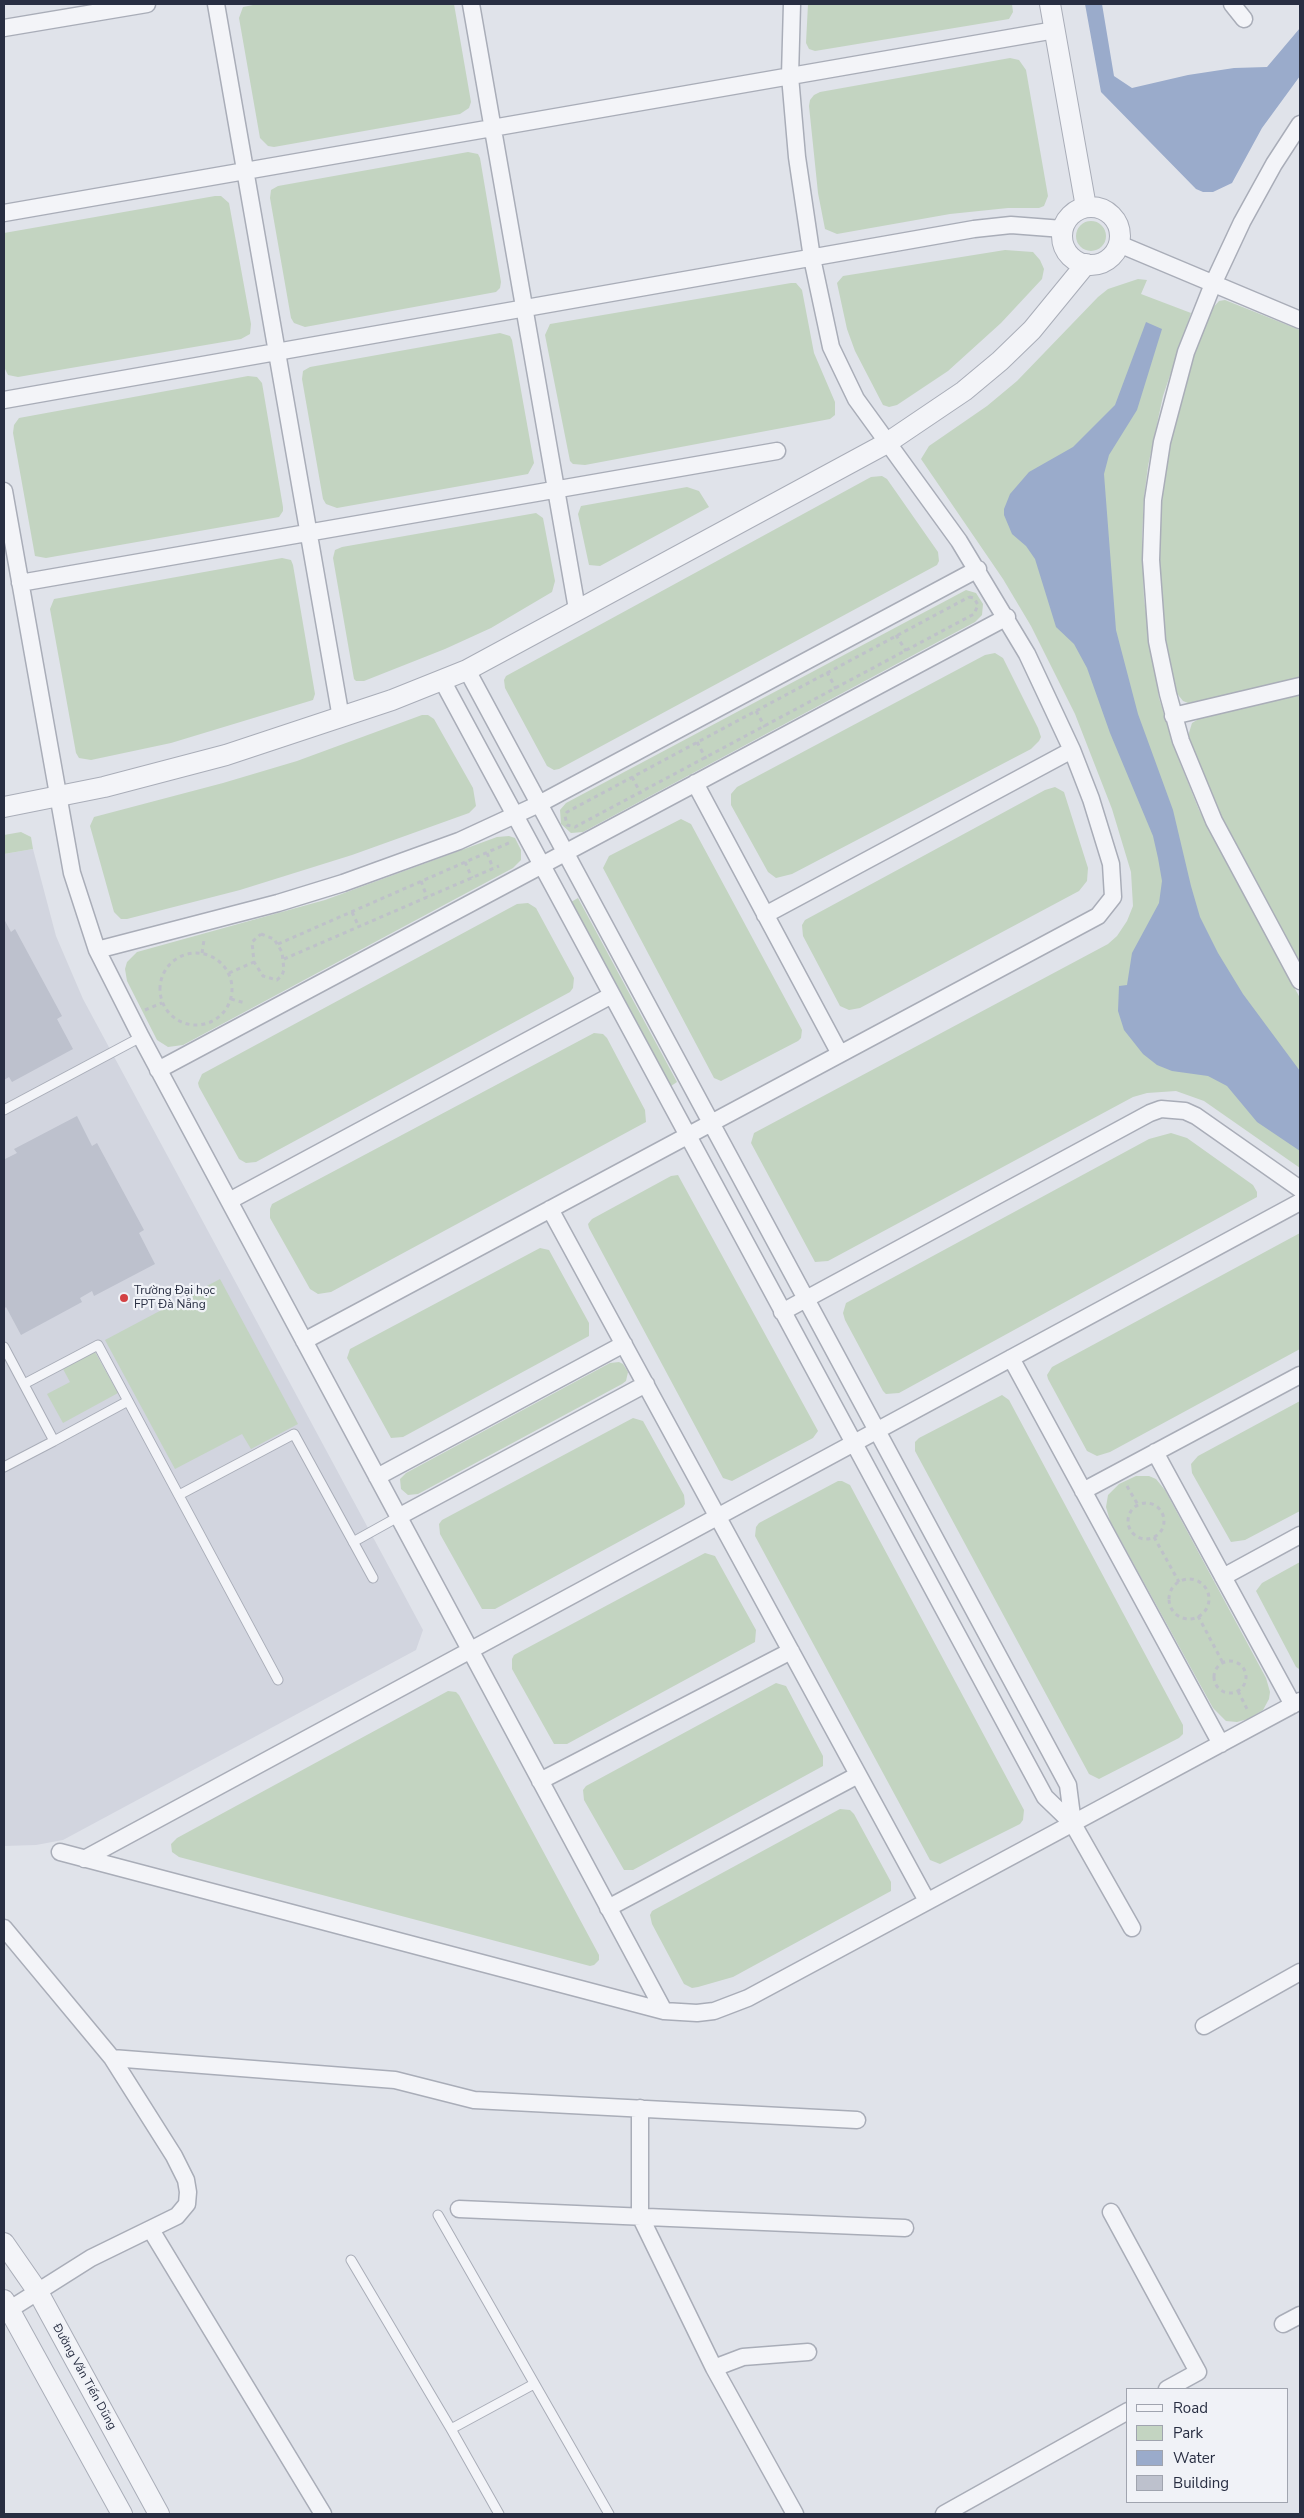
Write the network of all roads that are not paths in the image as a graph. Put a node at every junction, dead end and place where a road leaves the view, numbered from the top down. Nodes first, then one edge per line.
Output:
1 (147, 4) edge
2 (216, 4) edge
3 (471, 4) edge
4 (792, 4) edge
5 (1050, 4) edge
6 (1232, 4) edge
7 (1244, 19) dead end
8 (4, 28) edge
9 (1055, 30) junction
10 (790, 76) junction
11 (1300, 124) edge
12 (493, 128) junction
13 (245, 171) junction
14 (1086, 207) junction
15 (4, 213) edge
16 (1063, 229) junction
17 (1119, 244) junction
18 (812, 258) junction
19 (1086, 264) junction
20 (1213, 284) junction
21 (524, 308) junction
22 (1300, 320) edge
23 (277, 352) junction
24 (4, 400) edge
25 (887, 443) junction
26 (777, 451) dead end
27 (556, 489) junction
28 (4, 491) edge
29 (308, 532) junction
30 (978, 569) junction
31 (20, 583) junction
32 (577, 609) junction
33 (1006, 617) junction
34 (467, 670) junction
35 (442, 680) junction
36 (1300, 686) edge
37 (1174, 716) junction
38 (340, 718) junction
39 (1072, 750) junction
40 (695, 783) junction
41 (57, 797) junction
42 (539, 804) junction
43 (4, 807) edge
44 (515, 816) junction
45 (566, 853) junction
46 (542, 865) junction
47 (765, 915) junction
48 (96, 950) junction
49 (1300, 981) edge
50 (612, 995) junction
51 (141, 1037) junction
52 (840, 1054) junction
53 (158, 1070) junction
54 (4, 1110) edge
55 (711, 1123) junction
56 (688, 1135) junction
57 (1300, 1189) edge
58 (229, 1201) junction
59 (1300, 1202) edge
60 (550, 1209) junction
61 (806, 1299) junction
62 (782, 1312) junction
63 (304, 1340) junction
64 (624, 1344) junction
65 (4, 1347) edge
66 (1012, 1358) junction
67 (1300, 1375) edge
68 (24, 1384) junction
69 (646, 1384) junction
70 (128, 1401) junction
71 (877, 1431) junction
72 (54, 1441) junction
73 (854, 1443) junction
74 (1155, 1452) junction
75 (4, 1467) edge
76 (377, 1477) junction
77 (1084, 1491) junction
78 (179, 1496) junction
79 (398, 1517) junction
80 (718, 1517) junction
81 (1300, 1535) edge
82 (353, 1542) junction
83 (1223, 1577) junction
84 (373, 1578) dead end
85 (470, 1650) junction
86 (791, 1651) junction
87 (278, 1680) dead end
88 (1297, 1703) edge
89 (1221, 1744) junction
90 (858, 1775) junction
91 (540, 1781) junction
92 (1073, 1824) junction
93 (60, 1852) dead end
94 (84, 1859) junction
95 (927, 1902) junction
96 (608, 1908) junction
97 (4, 1928) edge
98 (1132, 1928) dead end
99 (1300, 1972) edge
100 (664, 2011) junction
101 (1204, 2026) dead end
102 (112, 2058) junction
103 (157, 2061) junction
104 (135, 2091) junction
105 (640, 2108) junction
106 (857, 2120) dead end
107 (459, 2209) dead end
108 (1111, 2212) dead end
109 (438, 2215) dead end
110 (640, 2216) junction
111 (905, 2228) dead end
112 (152, 2230) junction
113 (4, 2242) edge
114 (351, 2260) dead end
115 (38, 2292) junction
116 (6, 2307) edge
117 (1300, 2315) edge
118 (1283, 2324) dead end
119 (808, 2352) dead end
120 (714, 2368) junction
121 (534, 2384) junction
122 (1170, 2388) edge
123 (1126, 2413) edge
124 (452, 2429) junction
125 (122, 2514) edge
126 (159, 2514) edge
127 (323, 2514) edge
128 (499, 2514) edge
129 (609, 2514) edge
130 (795, 2514) edge
131 (944, 2514) edge

1 - 8 street
2 - 13 street
3 - 12 street
4 - 10 street
5 - 9 street
6 - 7 street
9 - 10 street
9 - 14 street
10 - 12 street
10 - 18 street
11 - 20 street
12 - 13 street
12 - 21 street
13 - 15 street
13 - 23 street
14 - 16 street
14 - 17 street
16 - 18 street
16 - 19 street
17 - 19 street
17 - 20 street
18 - 21 street
18 - 25 street
19 - 25 street
20 - 22 street
20 - 37 street
21 - 23 street
21 - 27 street
23 - 24 street
23 - 29 street
25 - 30 street
25 - 32 street
26 - 27 street
27 - 29 street
27 - 32 street
28 - 31 street
29 - 31 street
29 - 38 street
30 - 33 street
30 - 42 street
31 - 41 street
32 - 34 street
33 - 39 street
33 - 40 street
34 - 35 street
34 - 42 street
35 - 38 street
35 - 44 street
36 - 37 street
37 - 49 street
38 - 41 street
39 - 47 street
39 - 52 street
40 - 45 street
40 - 47 street
41 - 43 street
41 - 48 street
42 - 44 street
42 - 45 street
44 - 46 street
44 - 48 street
45 - 46 street
45 - 55 street
46 - 50 street
46 - 53 street
47 - 52 street
48 - 51 street
50 - 56 street
50 - 58 street
51 - 53 street
51 - 54 lane
52 - 55 street
53 - 58 street
55 - 56 street
55 - 61 street
56 - 60 street
56 - 62 street
57 - 61 street
58 - 63 street
59 - 66 street
60 - 63 street
60 - 64 street
61 - 62 street
61 - 71 street
62 - 73 street
63 - 76 street
64 - 69 street
64 - 76 street
65 - 68 lane
66 - 71 street
66 - 77 street
67 - 74 street
68 - 70 lane
68 - 72 lane
69 - 79 street
69 - 80 street
70 - 72 lane
70 - 78 lane
71 - 73 street
71 - 92 street
72 - 75 lane
73 - 80 street
73 - 92 street
74 - 77 street
74 - 83 street
76 - 79 street
77 - 89 street
78 - 82 lane
78 - 87 lane
79 - 82 lane
79 - 85 street
80 - 85 street
80 - 86 street
81 - 83 street
82 - 84 lane
83 - 88 street
85 - 91 street
85 - 94 street
86 - 90 street
86 - 91 street
88 - 89 street
89 - 92 street
90 - 95 street
90 - 96 street
91 - 96 street
92 - 95 street
92 - 98 street
93 - 94 street
94 - 100 street
95 - 100 street
96 - 100 street
97 - 102 street
99 - 101 street
102 - 103 street
102 - 104 street
103 - 104 street
103 - 105 street
104 - 112 street
105 - 106 street
105 - 110 street
107 - 110 street
108 - 122 street
109 - 121 lane
110 - 111 street
110 - 120 street
112 - 115 street
112 - 127 street
113 - 115 street, Đường Văn Tiến Dũng
114 - 124 lane
115 - 116 street
115 - 126 street, Đường Văn Tiến Dũng
116 - 125 street
117 - 118 street
119 - 120 street
120 - 130 street
121 - 124 lane
121 - 129 lane
123 - 131 street
124 - 128 lane

